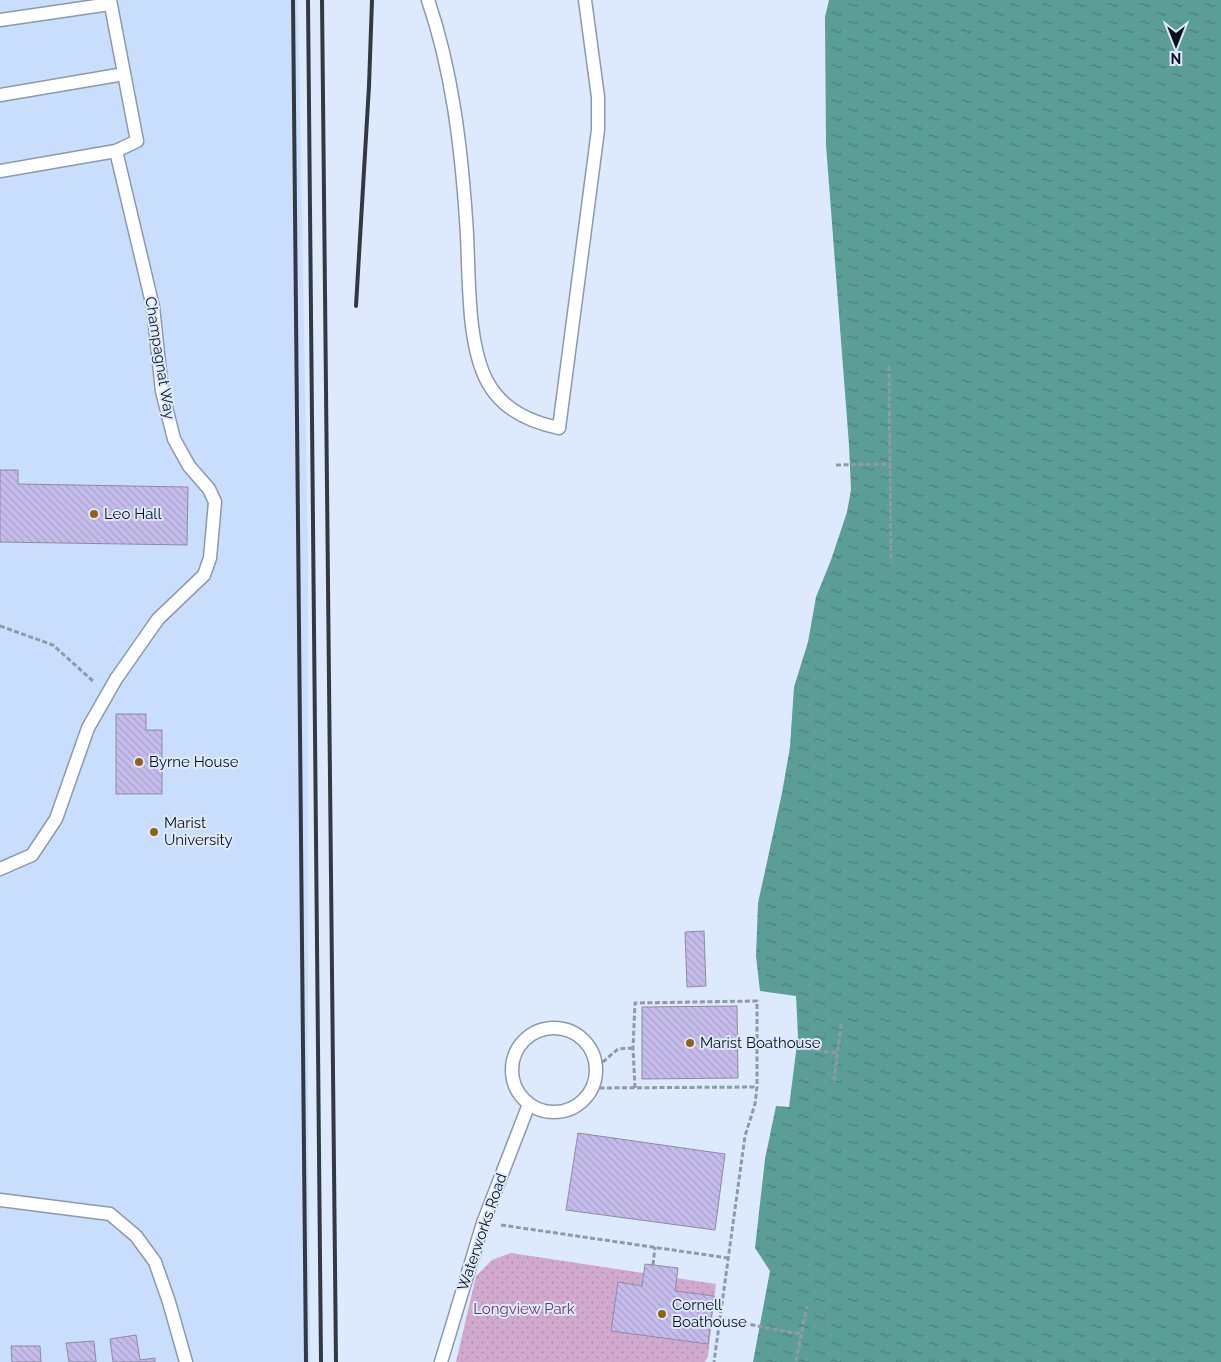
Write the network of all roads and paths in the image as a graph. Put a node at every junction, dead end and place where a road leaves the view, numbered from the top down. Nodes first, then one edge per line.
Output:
1 (428, 0) edge
2 (585, 0) edge
3 (110, 2) edge
4 (0, 20) edge
5 (124, 74) junction
6 (0, 95) edge
7 (116, 151) junction
8 (0, 171) edge
9 (889, 366) dead end
10 (890, 464) junction
11 (836, 465) dead end
12 (891, 562) dead end
13 (0, 626) edge
14 (107, 694) junction
15 (0, 869) edge
16 (841, 1024) dead end
17 (757, 1042) junction
18 (633, 1048) junction
19 (837, 1053) junction
20 (597, 1067) junction
21 (834, 1081) dead end
22 (757, 1087) junction
23 (592, 1088) junction
24 (635, 1088) junction
25 (529, 1104) junction
26 (0, 1200) edge
27 (483, 1223) junction
28 (655, 1247) junction
29 (728, 1258) junction
30 (652, 1265) dead end
31 (807, 1306) dead end
32 (721, 1319) junction
33 (801, 1334) junction
34 (186, 1362) edge
35 (441, 1362) edge
36 (714, 1362) edge
37 (796, 1362) edge

1 - 2 lane
3 - 4 lane
3 - 5 lane
5 - 6 lane
5 - 7 lane
7 - 8 lane
7 - 14 lane, Champagnat Way
9 - 10 path
10 - 11 path
10 - 12 path
13 - 14 path
14 - 15 lane, Champagnat Way
16 - 19 path
17 - 18 path
17 - 19 path
17 - 22 path
18 - 20 path
18 - 24 path
19 - 21 path
20 - 23 lane
20 - 25 lane
22 - 24 path
22 - 29 path
23 - 24 path
23 - 25 lane
25 - 27 lane, Waterworks Road
26 - 34 lane
27 - 28 path
27 - 35 lane, Waterworks Road
28 - 29 path
28 - 30 path
29 - 32 path
31 - 33 path
32 - 33 path
32 - 36 path
33 - 37 path

